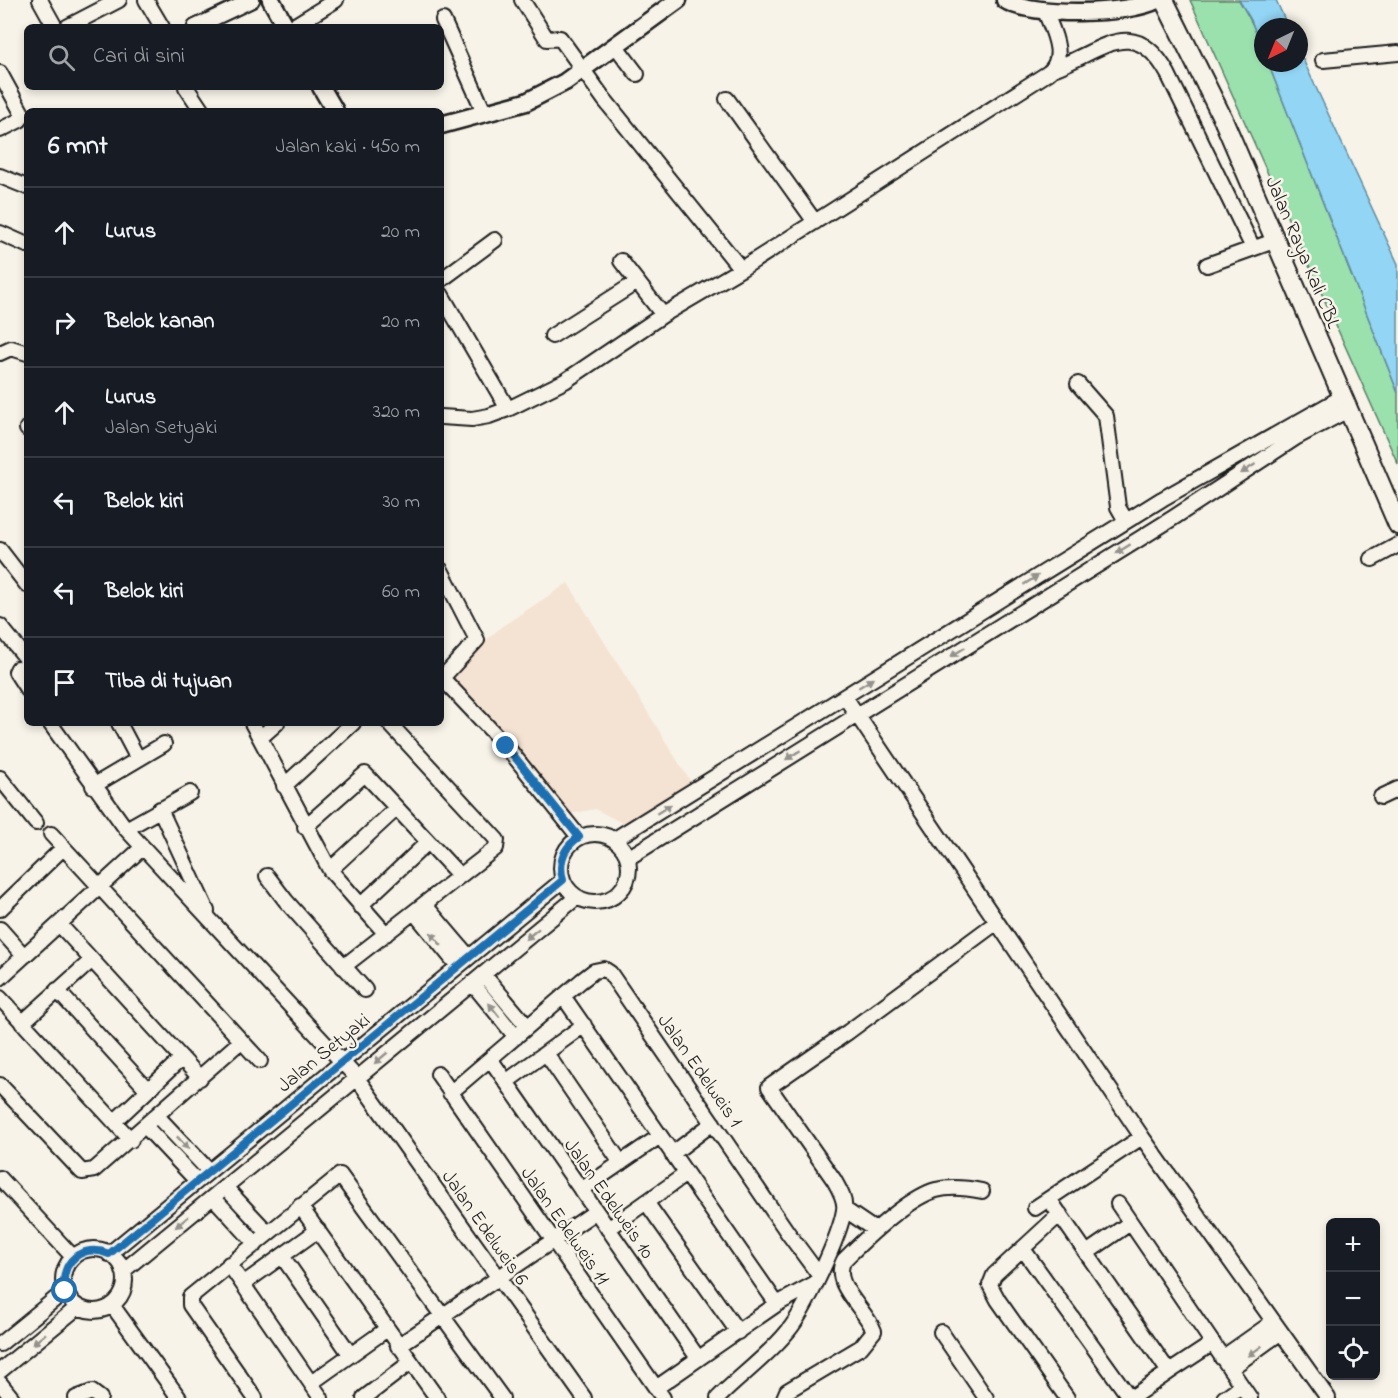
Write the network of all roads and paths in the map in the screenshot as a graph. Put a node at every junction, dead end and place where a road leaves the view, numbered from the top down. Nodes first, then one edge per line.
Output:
1 (40, 0) edge
2 (119, 0) edge
3 (146, 0) edge
4 (252, 0) edge
5 (271, 0) edge
6 (336, 0) edge
7 (522, 0) edge
8 (678, 0) edge
9 (1005, 0) edge
10 (1157, 0) edge
11 (1164, 0) edge
12 (1047, 8) edge
13 (443, 20) dead end
14 (53, 24) edge
15 (73, 24) edge
16 (160, 24) edge
17 (201, 24) edge
18 (284, 24) edge
19 (297, 24) edge
20 (615, 45) junction
21 (1398, 53) edge
22 (1323, 60) dead end
23 (583, 69) junction
24 (1053, 69) junction
25 (0, 73) edge
26 (637, 74) dead end
27 (188, 90) edge
28 (323, 90) edge
29 (727, 99) dead end
30 (200, 108) edge
31 (333, 108) edge
32 (485, 114) junction
33 (444, 124) edge
34 (0, 130) edge
35 (0, 176) edge
36 (24, 186) edge
37 (815, 222) junction
38 (0, 233) edge
39 (495, 240) dead end
40 (1274, 241) junction
41 (24, 244) edge
42 (1251, 249) junction
43 (621, 261) dead end
44 (1207, 265) dead end
45 (741, 269) junction
46 (444, 278) edge
47 (637, 282) junction
48 (444, 299) edge
49 (663, 315) junction
50 (552, 336) dead end
51 (0, 352) edge
52 (24, 352) edge
53 (1078, 384) dead end
54 (1345, 403) junction
55 (508, 410) junction
56 (444, 417) edge
57 (1293, 431) junction
58 (1275, 433) junction
59 (1282, 447) junction
60 (1126, 521) junction
61 (1398, 525) edge
62 (1398, 545) edge
63 (0, 550) edge
64 (1372, 559) dead end
65 (444, 576) edge
66 (24, 581) edge
67 (444, 586) edge
68 (453, 594) junction
69 (0, 626) edge
70 (22, 663) edge
71 (444, 675) edge
72 (444, 679) edge
73 (24, 684) edge
74 (845, 697) junction
75 (858, 715) junction
76 (52, 726) edge
77 (121, 726) edge
78 (254, 726) edge
79 (274, 726) edge
80 (350, 726) edge
81 (392, 726) edge
82 (260, 738) junction
83 (164, 744) dead end
84 (138, 759) junction
85 (0, 778) edge
86 (93, 786) junction
87 (284, 786) junction
88 (1398, 789) edge
89 (190, 793) dead end
90 (1382, 797) dead end
91 (397, 808) junction
92 (160, 809) junction
93 (36, 823) dead end
94 (305, 827) junction
95 (126, 829) junction
96 (51, 834) dead end
97 (579, 837) junction
98 (615, 839) junction
99 (428, 842) junction
100 (63, 848) junction
101 (142, 848) junction
102 (628, 858) junction
103 (330, 870) junction
104 (267, 876) dead end
105 (459, 876) junction
106 (563, 880) junction
107 (100, 887) junction
108 (577, 897) junction
109 (360, 906) junction
110 (419, 908) junction
111 (0, 909) edge
112 (997, 922) junction
113 (213, 923) junction
114 (59, 924) junction
115 (0, 929) edge
116 (386, 934) junction
117 (24, 956) junction
118 (92, 960) junction
119 (464, 962) junction
120 (343, 967) junction
121 (0, 978) edge
122 (478, 978) junction
123 (57, 990) junction
124 (364, 990) dead end
125 (563, 996) junction
126 (0, 998) edge
127 (22, 1023) junction
128 (584, 1025) junction
129 (527, 1026) junction
130 (516, 1037) junction
131 (241, 1041) junction
132 (546, 1053) junction
133 (182, 1058) junction
134 (491, 1060) junction
135 (260, 1061) dead end
136 (343, 1061) junction
137 (438, 1074) dead end
138 (200, 1078) junction
139 (357, 1078) junction
140 (506, 1082) junction
141 (0, 1085) edge
142 (147, 1089) junction
143 (450, 1093) junction
144 (157, 1116) junction
145 (114, 1122) junction
146 (713, 1123) junction
147 (145, 1126) junction
148 (660, 1136) junction
149 (1142, 1137) junction
150 (131, 1140) junction
151 (672, 1154) junction
152 (621, 1163) junction
153 (209, 1171) junction
154 (686, 1174) junction
155 (0, 1178) edge
156 (197, 1181) junction
157 (225, 1187) junction
158 (581, 1190) junction
159 (982, 1191) dead end
160 (213, 1197) junction
161 (1049, 1199) junction
162 (646, 1202) junction
163 (1118, 1204) dead end
164 (300, 1206) junction
165 (1035, 1208) dead end
166 (844, 1209) junction
167 (595, 1212) junction
168 (1060, 1214) junction
169 (1130, 1223) junction
170 (608, 1229) junction
171 (318, 1230) junction
172 (874, 1230) junction
173 (268, 1233) junction
174 (553, 1240) junction
175 (256, 1244) junction
176 (1023, 1249) junction
177 (1088, 1252) junction
178 (109, 1254) junction
179 (282, 1256) junction
180 (74, 1257) junction
181 (825, 1261) junction
182 (229, 1264) junction
183 (840, 1266) junction
184 (123, 1271) junction
185 (497, 1277) junction
186 (817, 1279) junction
187 (243, 1284) junction
188 (65, 1291) junction
189 (777, 1304) junction
190 (112, 1305) junction
191 (78, 1307) junction
192 (443, 1314) junction
193 (1277, 1327) junction
194 (387, 1329) junction
195 (738, 1332) junction
196 (941, 1332) dead end
197 (1213, 1343) junction
198 (0, 1344) edge
199 (398, 1346) junction
200 (350, 1354) junction
201 (698, 1358) junction
202 (411, 1362) junction
203 (1226, 1363) junction
204 (0, 1371) edge
205 (1169, 1372) junction
206 (0, 1383) edge
207 (311, 1383) junction
208 (1241, 1386) junction
209 (660, 1393) edge
210 (373, 1395) edge
211 (12, 1398) edge
212 (76, 1398) edge
213 (100, 1398) edge
214 (179, 1398) edge
215 (255, 1398) edge
216 (321, 1398) edge
217 (437, 1398) edge
218 (502, 1398) edge
219 (584, 1398) edge
220 (718, 1398) edge
221 (784, 1398) edge
222 (986, 1398) edge
223 (1066, 1398) edge
224 (1131, 1398) edge
225 (1224, 1398) edge
226 (1250, 1398) edge
227 (1328, 1398) edge

1 - 14 street
2 - 15 street
3 - 16 street
4 - 17 street
5 - 18 street
6 - 19 street
7 - 23 street
8 - 20 street
9 - 12 street
10 - 12 street
11 - 40 main road, Jalan Raya Kali CBL
12 - 24 street
13 - 32 street
20 - 23 street
20 - 26 street
21 - 22 street
23 - 32 street
23 - 45 street
24 - 37 street
24 - 42 street
25 - 34 street
27 - 30 street
28 - 31 street
29 - 37 street
32 - 33 street
35 - 36 street
37 - 45 street
38 - 41 street
39 - 46 street
40 - 42 street
40 - 54 main road, Jalan Raya Kali CBL
42 - 44 street
43 - 47 street
45 - 49 street
47 - 49 street
47 - 50 street
48 - 55 street
49 - 55 street
51 - 52 street
53 - 60 street
54 - 57 street
54 - 61 main road, Jalan Raya Kali CBL
55 - 56 street
57 - 58 street
57 - 59 street
58 - 59 street
58 - 60 street
59 -> 75 street
74 -> 60 street
62 - 64 street
63 - 66 street
65 - 68 street
67 - 68 street
68 - 71 street
69 - 70 street
70 - 73 street
72 - 97 street
74 - 75 street
98 -> 74 street
75 -> 102 street
75 - 112 street
76 - 86 street, Jalan Edelweis 6
77 - 84 street
78 - 82 street
79 - 82 street
80 - 87 street
81 - 105 street
82 - 87 street
83 - 84 street
84 - 86 street
85 - 93 street
86 - 95 street, Jalan Edelweis 6
87 - 94 street
88 - 90 street
89 - 92 street
91 - 94 street
91 - 99 street
91 - 103 street
92 - 95 street
92 - 113 street
94 - 103 street
95 - 101 street, Jalan Edelweis 6
96 - 100 street
97 - 98 street
97 - 106 street
98 - 102 street
99 - 105 street
99 - 109 street
100 - 107 street
100 - 111 street
101 - 107 street
101 - 113 street, Jalan Edelweis 6
102 - 108 street
103 - 109 street
104 - 120 street
105 - 110 street
106 - 108 street
106 - 119 street, Jalan Setyaki
107 - 114 street
107 - 131 street
108 -> 122 street
109 - 116 street
110 - 116 street
110 - 119 street
112 - 149 street
112 - 166 street
113 - 136 street, Jalan Edelweis 6
114 - 117 street
114 - 118 street
115 - 117 street
116 - 120 street
117 - 121 street
118 - 123 street
118 - 133 street
119 - 136 street, Jalan Setyaki
120 - 124 street
122 - 129 street
130 -> 122 street
122 -> 139 street
123 - 127 street
123 - 142 street
125 - 128 street
125 - 129 street, Jalan Edelweis 1
125 - 146 street, Jalan Edelweis 1
126 - 127 street
127 - 145 street
128 - 132 street
128 - 148 street
129 - 130 street, Jalan Edelweis 1
130 - 134 street, Jalan Edelweis 1
131 - 135 street
131 - 138 street
132 - 140 street
132 - 152 street
133 - 138 street
133 - 142 street
134 - 140 street, Jalan Edelweis 10
134 - 143 street, Jalan Edelweis 1
136 - 139 street, Jalan Edelweis 6
136 - 153 street, Jalan Setyaki
137 - 143 street, Jalan Edelweis 11
138 - 144 street
139 - 157 street
139 - 185 street, Jalan Edelweis 6
140 - 158 street, Jalan Edelweis 10
141 - 150 street
142 - 145 street
143 - 174 street, Jalan Edelweis 11
144 - 147 street
144 -> 153 street
145 - 150 street
146 - 151 street
146 - 186 street, Jalan Edelweis 1
147 - 150 street
147 - 156 street
148 - 151 street
148 - 152 street
149 - 161 street
149 - 193 street
151 - 154 street
152 - 158 street
153 - 156 street, Jalan Setyaki
154 - 162 street
154 - 189 street
155 - 180 street
156 - 178 street, Jalan Setyaki
157 - 160 street
157 - 173 street
158 - 167 street, Jalan Edelweis 10
159 - 172 street
160 - 175 street
160 -> 184 street
161 - 165 street
161 - 168 street
162 - 170 street
162 - 195 street
163 - 169 street
164 - 171 street
164 - 173 street
164 - 192 street
166 - 172 street
166 - 181 street
167 - 170 street, Jalan Edelweis 10
167 - 174 street
168 - 176 street
168 - 177 street
169 - 177 street
169 - 197 street
170 - 201 street, Jalan Edelweis 10
171 - 179 street
171 - 194 street
172 - 183 street
173 - 175 street
174 - 185 street
174 - 209 street, Jalan Edelweis 11
175 - 182 street
176 - 223 street
176 - 224 street
177 - 205 street
178 - 180 street
178 - 184 street
179 - 187 street
179 - 200 street
180 - 188 street
181 - 183 street
181 - 186 street
182 - 187 street
182 - 215 street
183 - 221 street
184 - 190 street
185 - 192 street
185 - 219 street, Jalan Edelweis 6
186 - 189 street
186 - 220 street
187 - 207 street
188 - 191 street
188 - 198 street
189 - 195 street
190 - 191 street
190 - 214 street
191 -> 204 street
192 - 199 street
192 - 218 street
193 - 203 street
193 - 227 street
194 - 199 street
194 - 200 street
195 - 201 street
196 - 222 street
197 - 203 street
197 - 205 street
199 - 202 street
200 - 207 street
201 - 209 street
202 - 210 street
202 - 217 street
203 - 208 street
205 - 224 street
206 - 211 street
207 - 216 street
208 - 225 street
208 - 226 street
212 - 213 street

